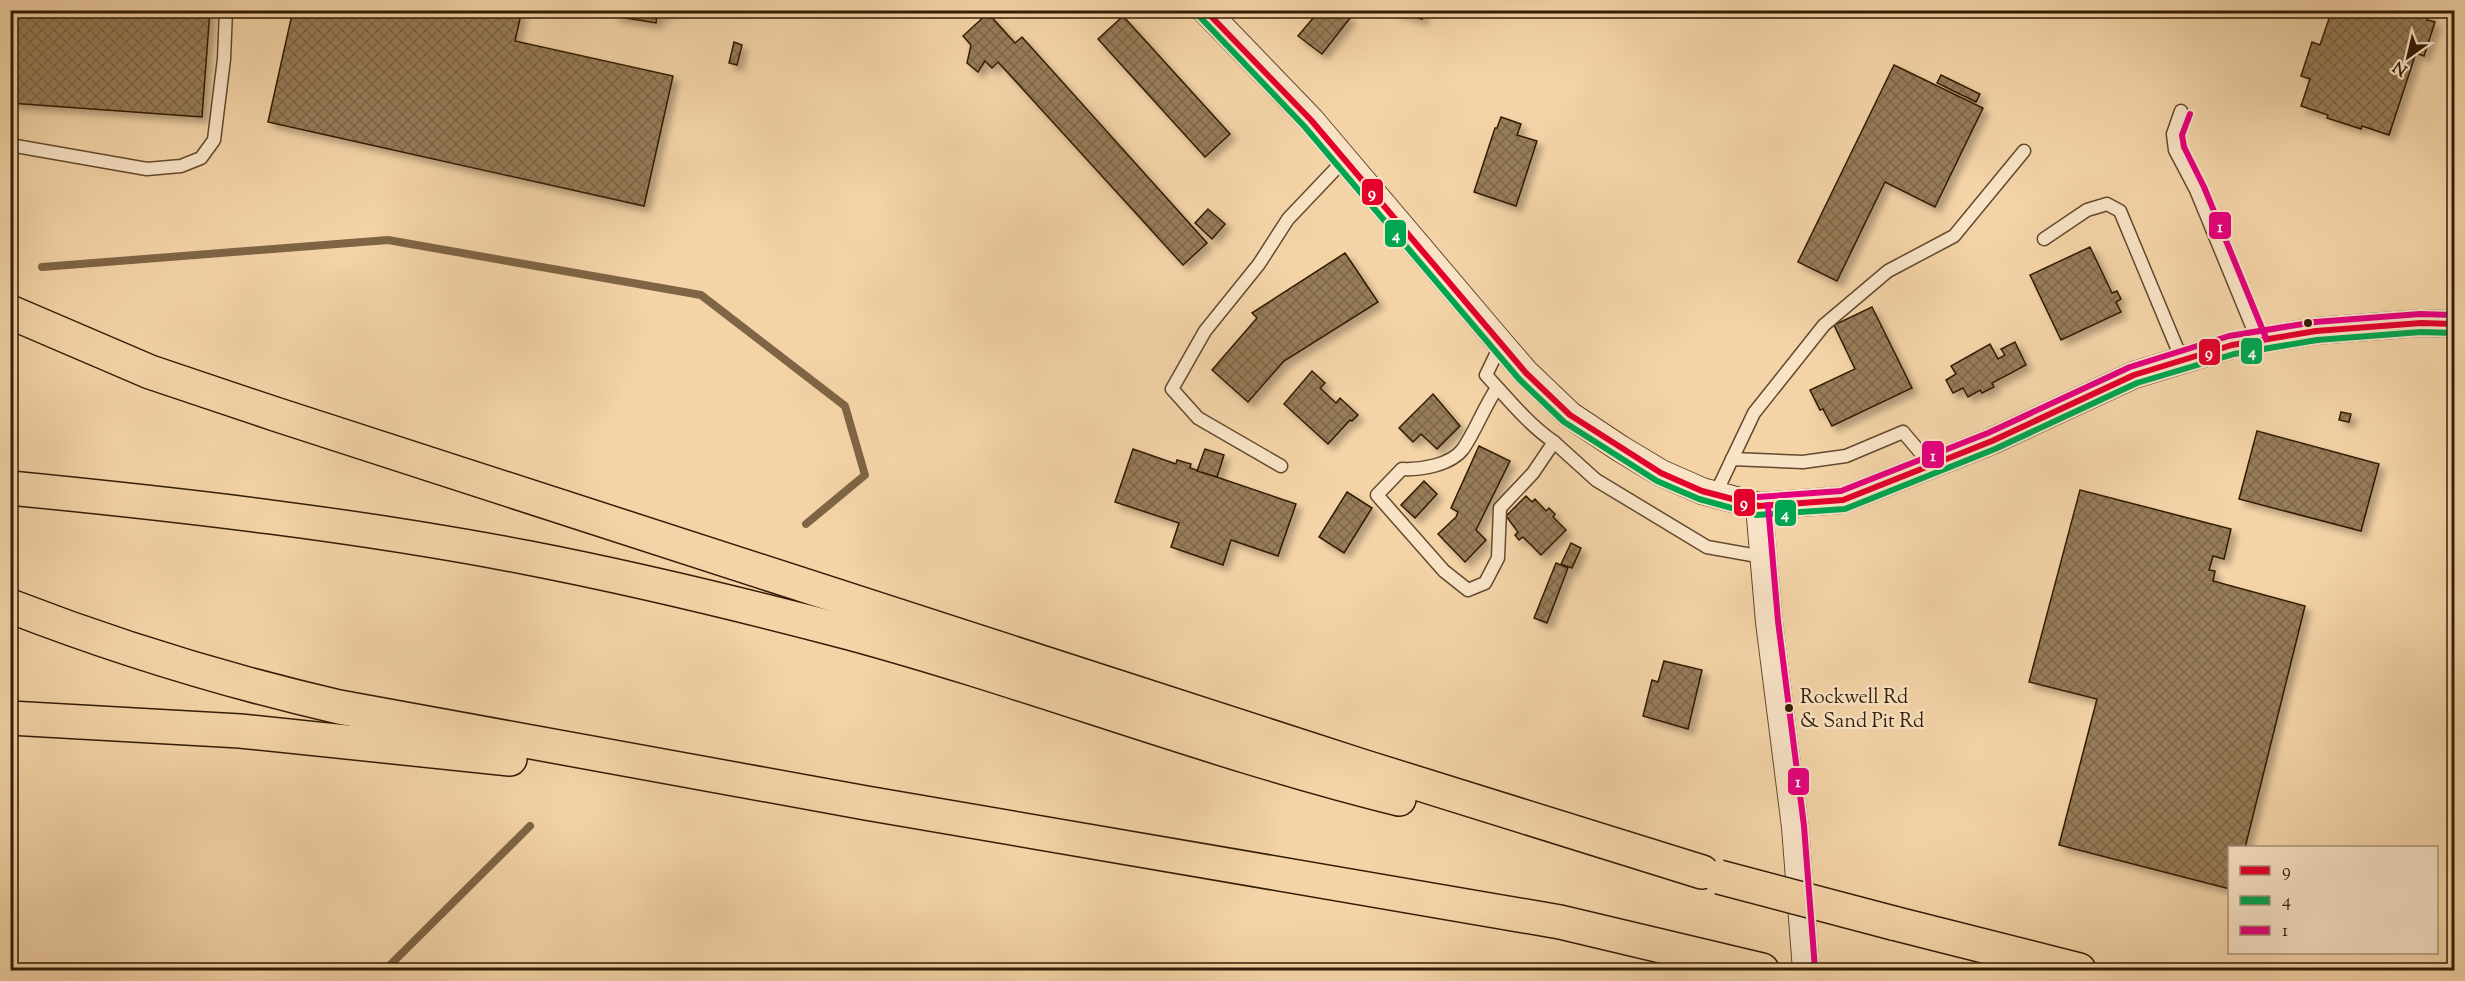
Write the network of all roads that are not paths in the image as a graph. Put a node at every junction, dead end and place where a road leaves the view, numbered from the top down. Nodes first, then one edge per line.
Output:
1 (226, 10) edge
2 (1205, 10) edge
3 (2181, 111) dead end
4 (10, 145) edge
5 (2024, 151) dead end
6 (1345, 159) junction
7 (2044, 239) dead end
8 (10, 312) edge
9 (2454, 324) edge
10 (2258, 341) junction
11 (1501, 344) junction
12 (2182, 360) junction
13 (1497, 387) junction
14 (1554, 442) junction
15 (1732, 459) junction
16 (1931, 465) junction
17 (1281, 466) dead end
18 (10, 488) edge
19 (1714, 495) junction
20 (1759, 506) junction
21 (1763, 557) junction
22 (10, 606) edge
23 (10, 718) edge
24 (866, 803) junction
25 (1711, 874) junction
26 (1747, 967) edge
27 (1806, 970) edge
28 (2079, 970) edge

1 - 4 lane
2 - 6 street
3 - 10 lane
5 - 15 lane
6 - 11 street
6 - 17 lane
7 - 12 lane
8 - 25 highway
9 - 10 street
10 - 12 street
11 - 13 lane
11 - 19 street
12 - 16 street
13 - 14 lane
13 - 14 lane
14 - 21 lane
15 - 16 lane
15 - 19 lane
16 - 20 street
18 - 25 highway
19 - 20 street
20 - 21 street
21 - 27 street
22 - 24 highway
23 - 24 highway
24 - 26 highway
25 - 28 highway, bridge

